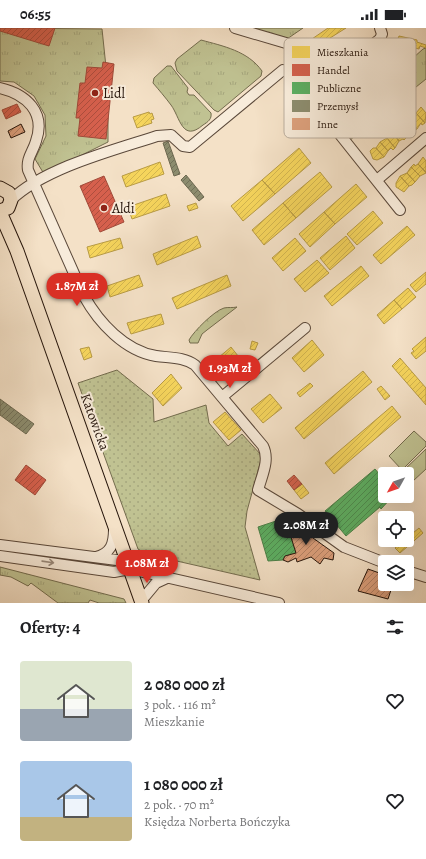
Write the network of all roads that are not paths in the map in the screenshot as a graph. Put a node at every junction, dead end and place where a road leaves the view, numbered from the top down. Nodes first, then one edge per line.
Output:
1 (235, 28) edge
2 (380, 28) edge
3 (380, 38) edge
4 (284, 42) edge
5 (284, 71) edge
6 (0, 88) edge
7 (343, 138) edge
8 (426, 138) edge
9 (377, 180) junction
10 (34, 183) junction
11 (4, 202) edge
12 (400, 210) dead end
13 (305, 328) dead end
14 (222, 397) junction
15 (114, 524) junction
16 (0, 545) edge
17 (0, 556) edge
18 (96, 557) junction
19 (378, 560) edge
20 (130, 569) junction
21 (414, 573) edge
22 (169, 577) junction
23 (426, 577) edge
24 (141, 602) edge
25 (279, 603) edge

1 - 4 street
2 - 3 street
5 - 10 street
6 - 10 street
7 - 9 street
8 - 9 street
9 - 12 street
10 - 11 street
10 - 14 street
11 - 15 main road, Katowicka
13 - 14 street
14 - 19 street
15 - 18 street
15 - 20 main road, Katowicka
16 - 18 street
17 -> 20 street
18 - 20 street
20 - 22 street
20 - 24 main road, Katowicka
21 - 23 street
22 - 24 street
22 - 25 street

